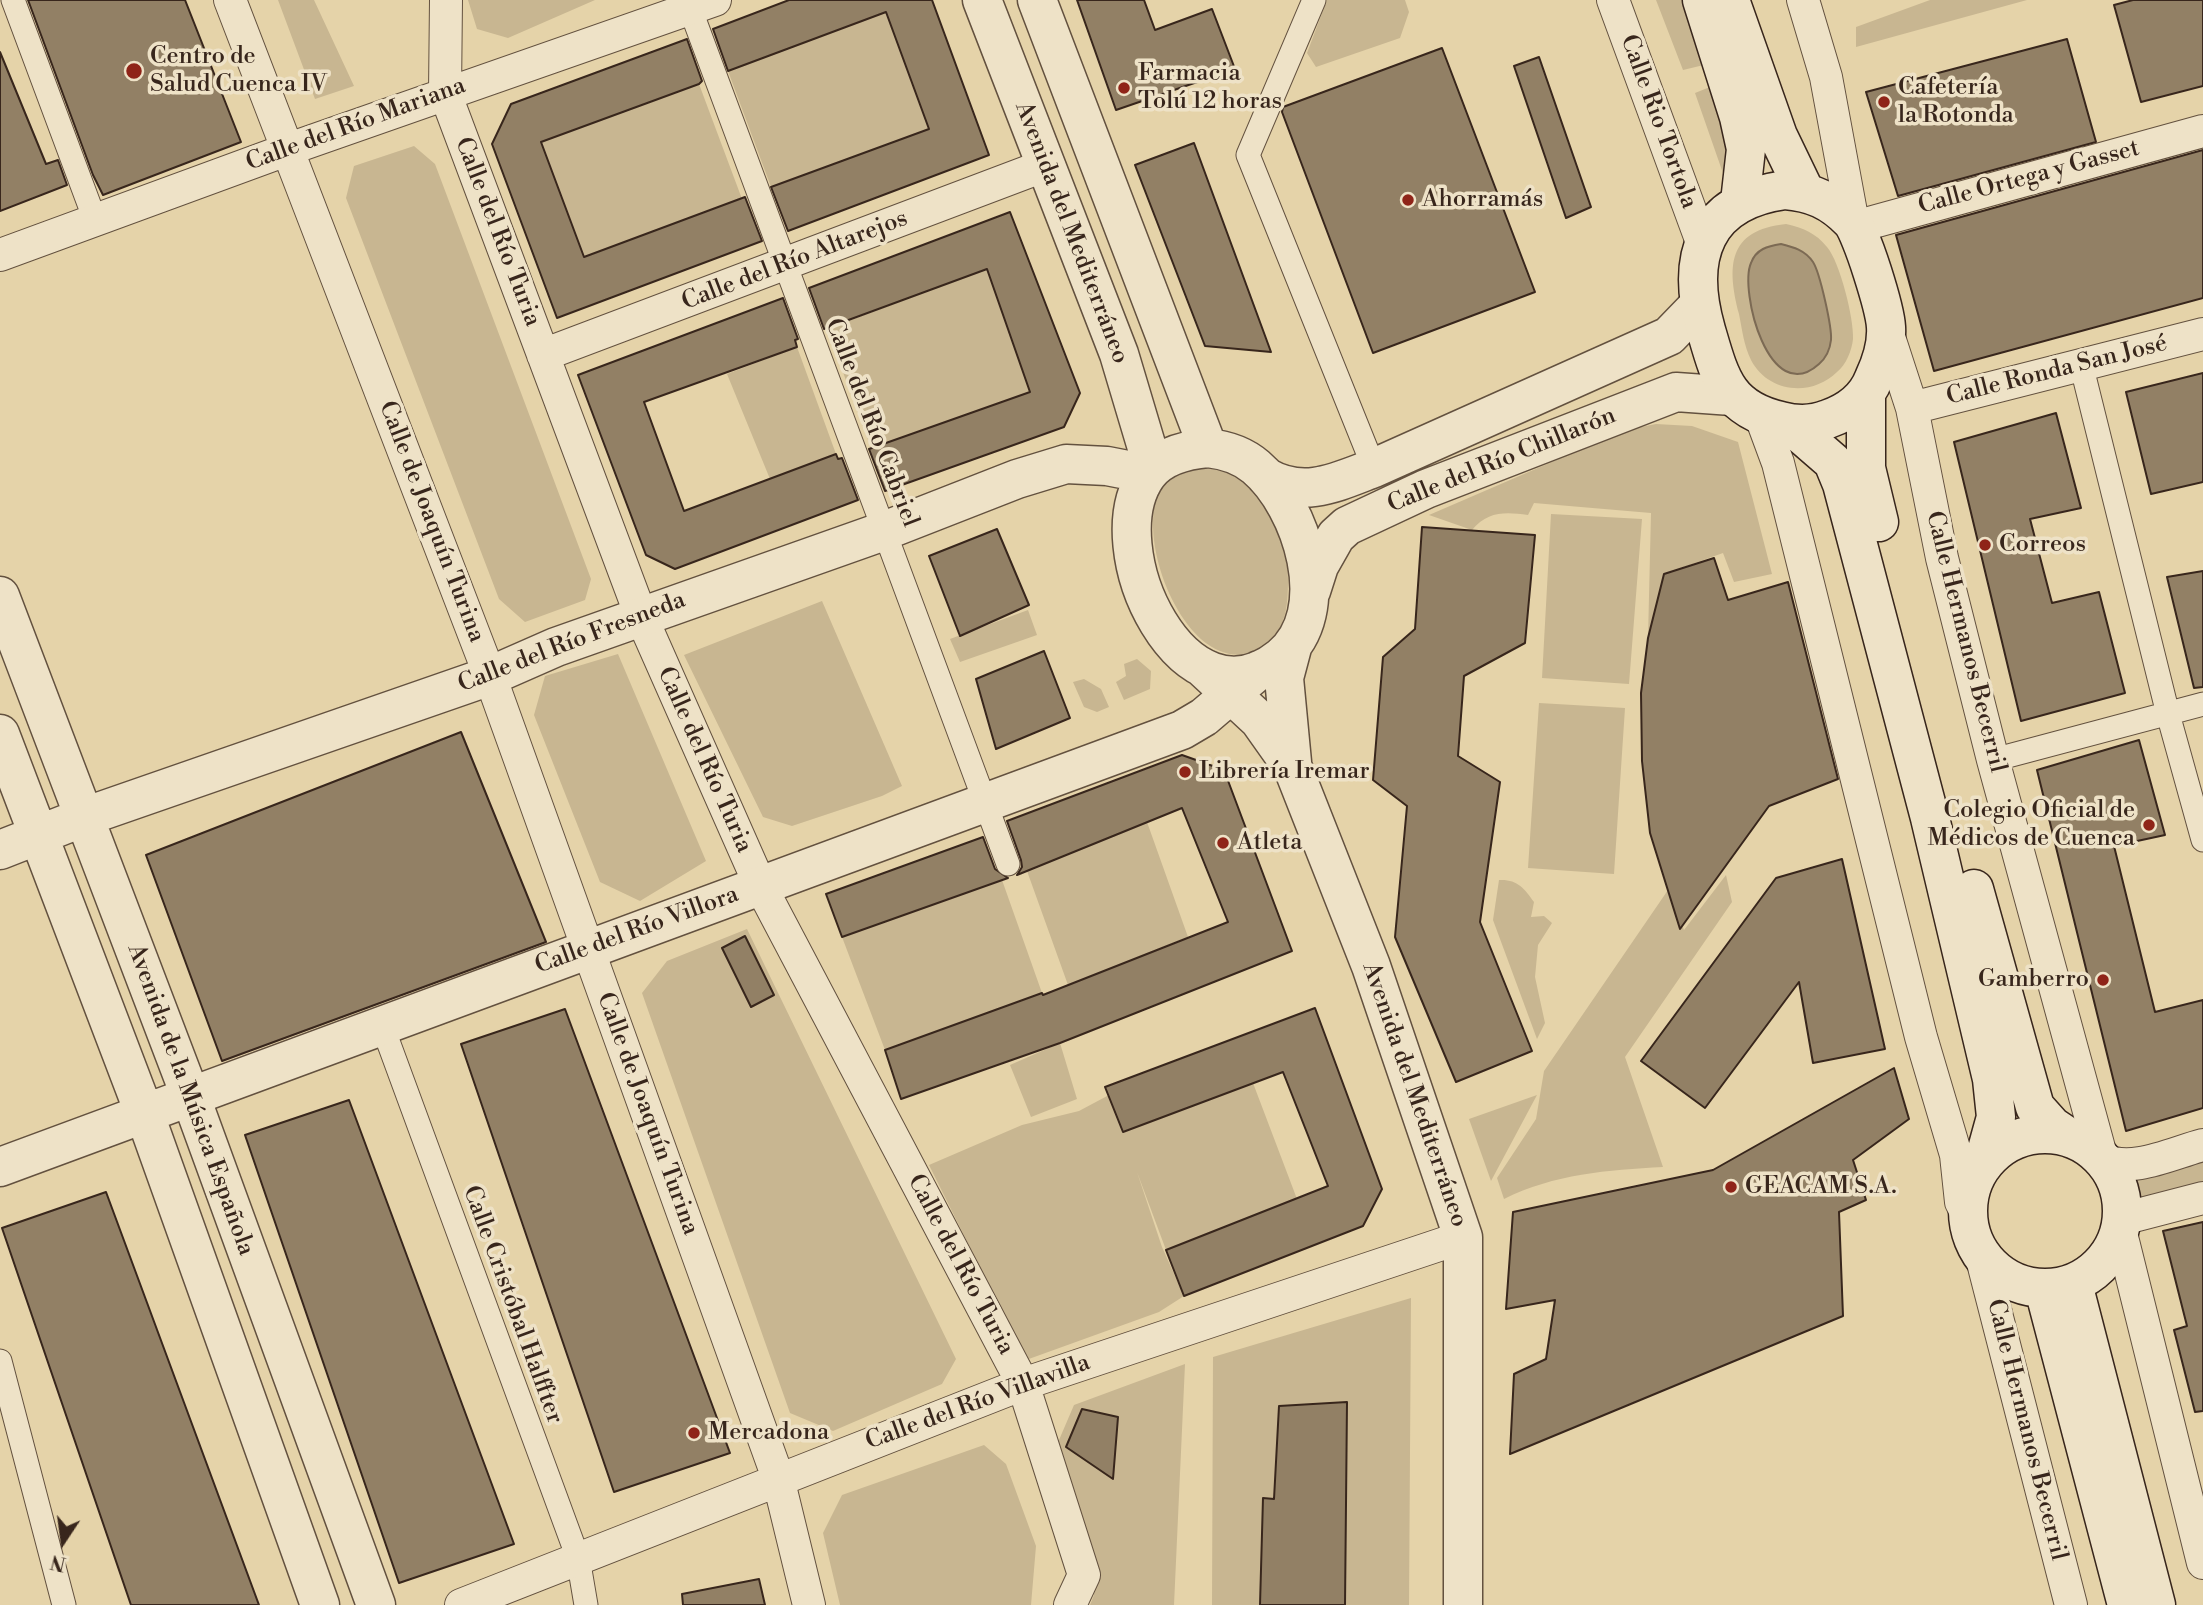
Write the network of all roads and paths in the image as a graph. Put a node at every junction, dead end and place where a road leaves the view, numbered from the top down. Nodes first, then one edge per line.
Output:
1 (13, 0) edge
2 (230, 0) edge
3 (446, 0) edge
4 (982, 0) edge
5 (1038, 0) edge
6 (1314, 0) edge
7 (1613, 0) edge
8 (1702, 0) edge
9 (1731, 0) edge
10 (1803, 0) edge
11 (697, 3) edge
12 (445, 93) junction
13 (2203, 131) edge
14 (289, 149) junction
15 (1046, 165) junction
16 (1805, 192) junction
17 (1740, 202) junction
18 (95, 220) junction
19 (1854, 225) junction
20 (1703, 245) junction
21 (0, 256) edge
22 (785, 265) junction
23 (1699, 305) junction
24 (1886, 326) junction
25 (2203, 334) edge
26 (543, 355) junction
27 (2081, 364) junction
28 (1866, 393) junction
29 (1912, 408) junction
30 (1760, 412) junction
31 (1208, 448) junction
32 (1374, 468) junction
33 (1151, 471) junction
34 (1266, 477) junction
35 (884, 531) junction
36 (1311, 591) junction
37 (0, 596) edge
38 (641, 616) junction
39 (1293, 644) junction
40 (490, 676) junction
41 (1246, 682) junction
42 (2203, 704) edge
43 (2168, 714) junction
44 (0, 734) edge
45 (1993, 760) junction
46 (1293, 768) junction
47 (986, 802) junction
48 (84, 817) junction
49 (37, 836) junction
50 (2203, 841) edge
51 (0, 850) edge
52 (1009, 864) dead end
53 (760, 885) junction
54 (588, 950) junction
55 (382, 1025) junction
56 (190, 1095) junction
57 (145, 1115) junction
58 (2070, 1138) junction
59 (2203, 1145) edge
60 (2102, 1159) junction
61 (1983, 1164) junction
62 (0, 1167) edge
63 (2203, 1198) edge
64 (1968, 1216) junction
65 (2121, 1224) junction
66 (1463, 1237) junction
67 (1981, 1255) junction
68 (2059, 1286) junction
69 (0, 1361) edge
70 (1023, 1384) junction
71 (778, 1479) junction
72 (578, 1558) junction
73 (2203, 1563) edge
74 (64, 1605) edge
75 (320, 1605) edge
76 (376, 1605) edge
77 (461, 1605) edge
78 (586, 1605) edge
79 (809, 1605) edge
80 (1070, 1605) edge
81 (1463, 1605) edge
82 (2071, 1605) edge
83 (2127, 1605) edge
84 (2156, 1605) edge

1 - 18 street
2 - 14 street, Calle de Joaquín Turina
3 - 12 street, Calle del Río Turia
4 - 15 street, Avenida del Mediterráneo
5 - 31 street, Avenida del Mediterráneo
6 - 32 street
7 - 20 street, Calle Rio Tortola
8 - 17 street
9 - 16 street
10 - 19 street
11 - 12 street, Calle del Río Mariana
11 - 22 street, Calle del Río Cabriel
12 - 14 street, Calle del Río Mariana
12 - 26 street, Calle del Río Turia
13 - 19 street, Calle Ortega y Gasset
14 - 18 street, Calle del Río Mariana
14 - 40 street, Calle de Joaquín Turina
15 - 22 street, Calle del Río Altarejos
15 - 33 street, Avenida del Mediterráneo
16 - 17 street
16 - 19 street
17 - 20 street
18 - 21 street, Calle del Río Mariana
19 - 24 street
20 - 23 street
22 - 26 street, Calle del Río Altarejos
22 - 35 street, Calle del Río Cabriel
23 - 30 street
23 - 32 street, Calle del Río Chillarón
24 - 28 street
24 - 29 street, Calle Hermanos Becerril
25 - 27 street, Calle Ronda San José
26 - 38 street, Calle del Río Turia
27 - 29 street, Calle Ronda San José
27 - 43 street
28 - 30 street
28 - 58 street, Calle Hermanos Becerril
29 - 45 street, Calle Hermanos Becerril
30 - 36 street, Calle del Río Chillarón
30 - 61 street, Calle Hermanos Becerril
30 - 64 street, Calle Hermanos Becerril
31 - 33 street
31 - 34 street
32 - 34 street, Calle del Río Chillarón
33 - 35 street, Calle del Río Fresneda
33 - 41 street
34 - 36 street
35 - 38 street, Calle del Río Fresneda
35 - 47 street, Calle del Río Cabriel
36 - 39 street
37 - 48 street, Avenida de la Música Española
38 - 40 street, Calle del Río Fresneda
38 - 53 street, Calle del Río Turia
39 - 41 street
39 - 46 street
40 - 48 street, Calle del Río Fresneda
40 - 54 street, Calle de Joaquín Turina
41 - 46 street
41 - 47 street, Calle del Río Villora
42 - 43 street
43 - 45 street
43 - 50 street
44 - 49 street, Avenida de la Música Española
45 - 60 street, Calle Hermanos Becerril
46 - 66 street, Avenida del Mediterráneo
47 - 52 street, Calle del Río Cabriel
47 - 53 street, Calle del Río Villora
48 - 49 street, Calle del Río Fresneda
48 - 56 street, Avenida de la Música Española
49 - 51 street, Calle del Río Fresneda
49 - 57 street, Avenida de la Música Española
53 - 54 street, Calle del Río Villora
53 - 70 street, Calle del Río Turia
54 - 55 street, Calle del Río Villora
54 - 71 street, Calle de Joaquín Turina
55 - 56 street, Calle del Río Villora
55 - 72 street, Calle Cristóbal Halffter
56 - 57 street, Calle del Río Villora
56 - 76 street, Avenida de la Música Española
57 - 62 street, Calle del Río Villora
57 - 75 street, Avenida de la Música Española
58 - 60 street, Calle Hermanos Becerril
58 - 61 street, Calle Hermanos Becerril
59 - 60 street
60 - 65 street, Calle Hermanos Becerril
61 - 64 street, Calle Hermanos Becerril
63 - 65 street
64 - 67 street, Calle Hermanos Becerril
65 - 68 street
65 - 73 street, Calle Hermanos Becerril
66 - 70 street, Calle del Río Villavilla
66 - 81 street, Avenida del Mediterráneo
67 - 68 street, Calle Hermanos Becerril
67 - 82 street, Calle Hermanos Becerril
68 - 83 street
68 - 84 street
69 - 74 street
70 - 71 street, Calle del Río Villavilla
70 - 80 street, Calle del Río Turia
71 - 72 street, Calle del Río Villavilla
71 - 79 street, Calle de Joaquín Turina
72 - 77 street, Calle del Río Villavilla
72 - 78 street, Calle Cristóbal Halffter

